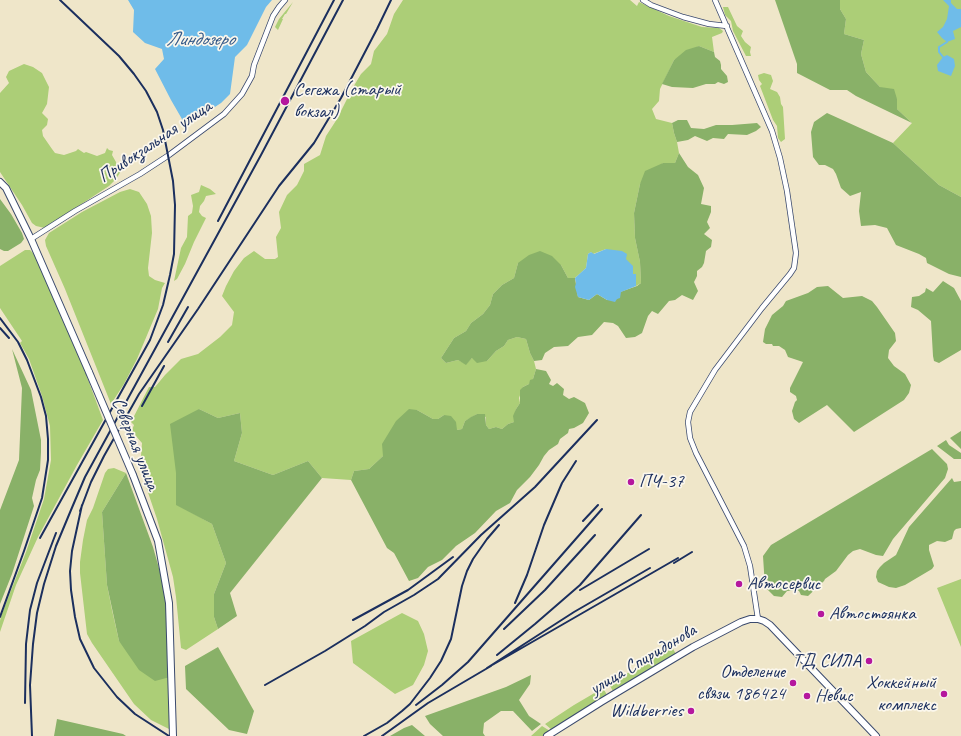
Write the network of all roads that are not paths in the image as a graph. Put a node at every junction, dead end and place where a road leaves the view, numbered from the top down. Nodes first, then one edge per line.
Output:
1 (286, 0) edge
2 (643, 0) edge
3 (715, 0) edge
4 (727, 26) junction
5 (0, 182) edge
6 (31, 239) junction
7 (758, 619) junction
8 (173, 736) edge
9 (547, 736) edge
10 (876, 736) edge

1 - 6 street, Привокзальная улица
2 - 4 street
3 - 4 street
4 - 7 street
5 - 6 street, Северная улица
6 - 8 street, Северная улица, bridge
7 - 9 street, улица Спиридонова
7 - 10 street

